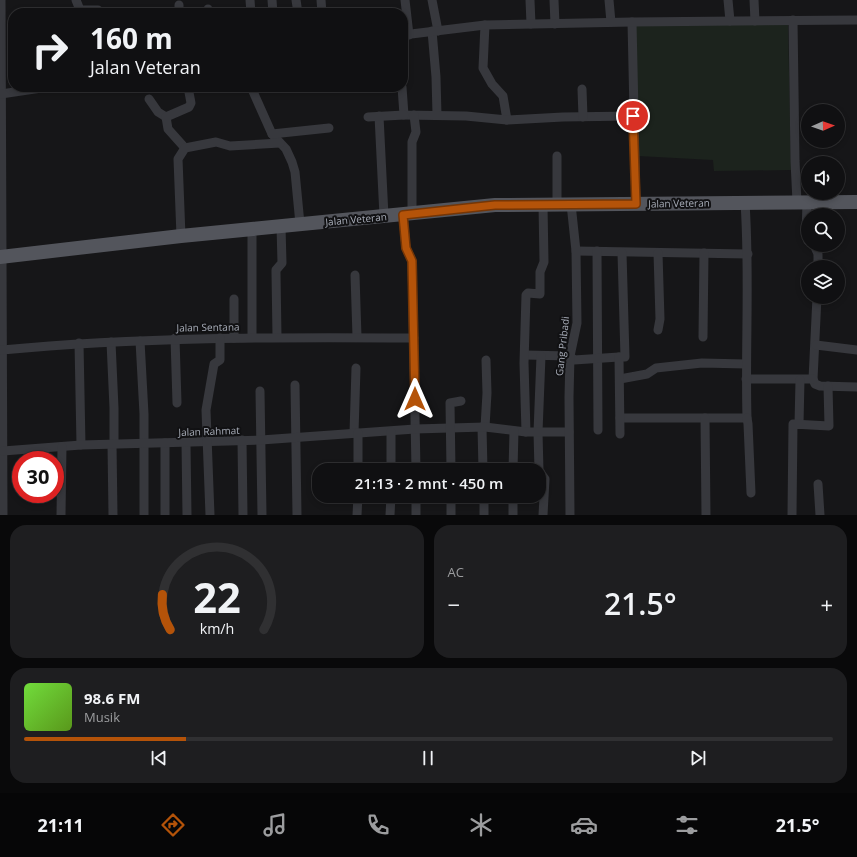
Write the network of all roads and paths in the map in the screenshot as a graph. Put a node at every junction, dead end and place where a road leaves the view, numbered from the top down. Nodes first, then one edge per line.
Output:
1 (1, 0) edge
2 (432, 0) edge
3 (530, 0) edge
4 (554, 0) edge
5 (609, 0) edge
6 (728, 0) edge
7 (754, 0) edge
8 (793, 20) junction
9 (857, 20) edge
10 (730, 21) junction
11 (755, 21) junction
12 (611, 22) junction
13 (632, 22) junction
14 (531, 24) junction
15 (555, 24) junction
16 (485, 25) junction
17 (435, 31) junction
18 (408, 35) edge
19 (582, 90) dead end
20 (14, 92) edge
21 (189, 92) edge
22 (253, 92) edge
23 (402, 92) edge
24 (1, 94) junction
25 (149, 99) dead end
26 (404, 115) junction
27 (414, 115) junction
28 (437, 115) junction
29 (379, 116) junction
30 (633, 116) junction
31 (166, 117) junction
32 (368, 117) dead end
33 (583, 117) junction
34 (507, 120) junction
35 (329, 128) dead end
36 (272, 134) junction
37 (280, 143) junction
38 (185, 148) junction
39 (557, 156) dead end
40 (0, 160) edge
41 (802, 202) junction
42 (857, 202) edge
43 (745, 203) junction
44 (636, 204) junction
45 (557, 205) junction
46 (803, 208) edge
47 (407, 214) junction
48 (384, 216) junction
49 (300, 224) junction
50 (281, 226) junction
51 (252, 229) junction
52 (181, 236) junction
53 (576, 251) junction
54 (597, 251) junction
55 (622, 253) junction
56 (658, 253) junction
57 (704, 253) junction
58 (748, 254) junction
59 (0, 257) edge
60 (356, 274) dead end
61 (234, 299) dead end
62 (817, 304) edge
63 (658, 330) dead end
64 (252, 337) junction
65 (703, 337) dead end
66 (175, 338) junction
67 (220, 338) junction
68 (234, 338) junction
69 (277, 338) junction
70 (356, 338) junction
71 (414, 338) junction
72 (140, 341) junction
73 (111, 342) junction
74 (79, 343) junction
75 (816, 346) junction
76 (2, 350) junction
77 (857, 350) edge
78 (525, 355) junction
79 (541, 356) junction
80 (570, 356) junction
81 (619, 357) junction
82 (486, 360) dead end
83 (599, 360) junction
84 (746, 364) junction
85 (356, 368) dead end
86 (1, 372) edge
87 (620, 379) junction
88 (746, 379) junction
89 (813, 379) junction
90 (800, 380) junction
91 (294, 385) dead end
92 (828, 386) junction
93 (857, 387) edge
94 (260, 391) dead end
95 (461, 401) dead end
96 (177, 403) dead end
97 (620, 418) junction
98 (705, 418) junction
99 (747, 418) junction
100 (799, 424) junction
101 (483, 427) junction
102 (450, 428) junction
103 (415, 429) junction
104 (598, 430) dead end
105 (514, 431) junction
106 (391, 432) junction
107 (526, 432) junction
108 (538, 432) junction
109 (569, 432) junction
110 (356, 433) junction
111 (620, 434) dead end
112 (295, 437) junction
113 (242, 440) junction
114 (261, 440) junction
115 (208, 442) junction
116 (165, 443) junction
117 (186, 443) junction
118 (113, 444) junction
119 (144, 444) junction
120 (81, 445) junction
121 (62, 447) junction
122 (3, 451) junction
123 (358, 463) edge
124 (391, 463) edge
125 (416, 463) edge
126 (451, 463) edge
127 (483, 463) edge
128 (513, 463) edge
129 (818, 484) dead end
130 (1, 490) edge
131 (751, 493) dead end
132 (358, 503) edge
133 (391, 503) edge
134 (416, 503) edge
135 (451, 503) edge
136 (484, 503) edge
137 (513, 503) edge
138 (2, 515) edge
139 (61, 515) edge
140 (112, 515) edge
141 (144, 515) edge
142 (165, 515) edge
143 (187, 515) edge
144 (210, 515) edge
145 (243, 515) edge
146 (262, 515) edge
147 (297, 515) edge
148 (357, 515) edge
149 (390, 515) edge
150 (416, 515) edge
151 (451, 515) edge
152 (484, 515) edge
153 (513, 515) edge
154 (543, 515) edge
155 (570, 515) edge
156 (706, 515) edge
157 (792, 515) edge
158 (820, 515) edge

1 - 24 street
2 - 17 street
3 - 14 street
4 - 15 street
5 - 12 street
6 - 10 street
7 - 11 street
8 - 9 street
8 - 11 street
8 - 41 street
10 - 11 street
10 - 13 street
12 - 13 street
12 - 15 street
13 - 30 street
14 - 15 street
14 - 16 street
16 - 17 street
16 - 34 street
17 - 18 street
17 - 28 street
19 - 33 street
20 - 24 street
21 - 31 street
22 - 36 street
23 - 26 street
24 - 40 street
25 - 31 street
26 - 27 street
26 - 29 street
27 - 28 street
27 - 47 street
28 - 34 street
29 - 32 street
29 - 48 street
30 - 33 street
30 - 44 street
31 - 38 street
33 - 34 street
35 - 36 street
36 - 37 street
37 - 38 street
37 - 49 street
38 - 52 street
39 - 45 street
40 - 59 street
41 - 42 main road, Jalan Veteran
41 - 43 main road, Jalan Veteran
41 - 46 street
43 - 44 main road, Jalan Veteran
43 - 58 street
44 - 45 main road, Jalan Veteran
45 - 47 main road, Jalan Veteran
45 - 53 street, Gang Pribadi
45 - 78 street
47 - 48 main road, Jalan Veteran
47 - 71 street
48 - 49 main road, Jalan Veteran
49 - 50 main road, Jalan Veteran
50 - 51 main road, Jalan Veteran
50 - 69 street
51 - 52 main road, Jalan Veteran
51 - 64 street
52 - 59 main road, Jalan Veteran
53 - 54 street
53 - 80 street, Gang Pribadi
54 - 55 street
54 - 83 street
55 - 56 street
55 - 81 street
56 - 57 street
56 - 63 street
57 - 58 street
57 - 65 street
58 - 84 street
59 - 76 street
60 - 70 street
61 - 68 street
62 - 75 street
64 - 68 street, Jalan Sentana
64 - 69 street, Jalan Sentana
66 - 67 street, Jalan Sentana
66 - 72 street, Jalan Sentana
66 - 96 street
67 - 68 street, Jalan Sentana
67 - 115 street
69 - 70 street, Jalan Sentana
70 - 71 street, Jalan Sentana
71 - 103 street
72 - 73 street, Jalan Sentana
72 - 119 street
73 - 74 street, Jalan Sentana
73 - 118 street
74 - 76 street, Jalan Sentana
74 - 120 street
75 - 77 street
75 - 89 street
76 - 86 street
78 - 79 street
78 - 107 street
79 - 80 street
79 - 108 street
80 - 83 street
80 - 109 street, Gang Pribadi
81 - 83 street
81 - 87 street
82 - 101 street
83 - 104 street
84 - 87 street
84 - 88 street
85 - 110 street
86 - 122 street
87 - 97 street
88 - 90 street
88 - 99 street
89 - 90 street
89 - 92 street
90 - 100 street
91 - 112 street
92 - 93 street
92 - 100 street
94 - 114 street
95 - 102 street
97 - 98 street
97 - 111 street
98 - 99 street
98 - 156 street
99 - 131 street
100 - 157 street
101 - 102 street, Jalan Rahmat
101 - 105 street, Jalan Rahmat
101 - 127 street
102 - 103 street, Jalan Rahmat
102 - 126 street
103 - 106 street, Jalan Rahmat
103 - 125 street
105 - 107 street, Jalan Rahmat
105 - 128 street
106 - 110 street, Jalan Rahmat
106 - 124 street
107 - 108 street, Jalan Rahmat
108 - 109 street, Jalan Rahmat
108 - 154 street
109 - 155 street, Gang Pribadi
110 - 112 street, Jalan Rahmat
110 - 123 street
112 - 114 street, Jalan Rahmat
112 - 147 street
113 - 114 street, Jalan Rahmat
113 - 115 street, Jalan Rahmat
113 - 145 street
114 - 146 street
115 - 117 street, Jalan Rahmat
115 - 144 street
116 - 117 street, Jalan Rahmat
116 - 119 street, Jalan Rahmat
116 - 142 street
117 - 143 street
118 - 119 street, Jalan Rahmat
118 - 120 street, Jalan Rahmat
118 - 140 street
119 - 141 street
120 - 121 street, Jalan Rahmat
121 - 122 street, Jalan Rahmat
121 - 139 street
122 - 130 street
129 - 158 street
130 - 138 street
132 - 148 street
133 - 149 street
134 - 150 street
135 - 151 street
136 - 152 street
137 - 153 street

